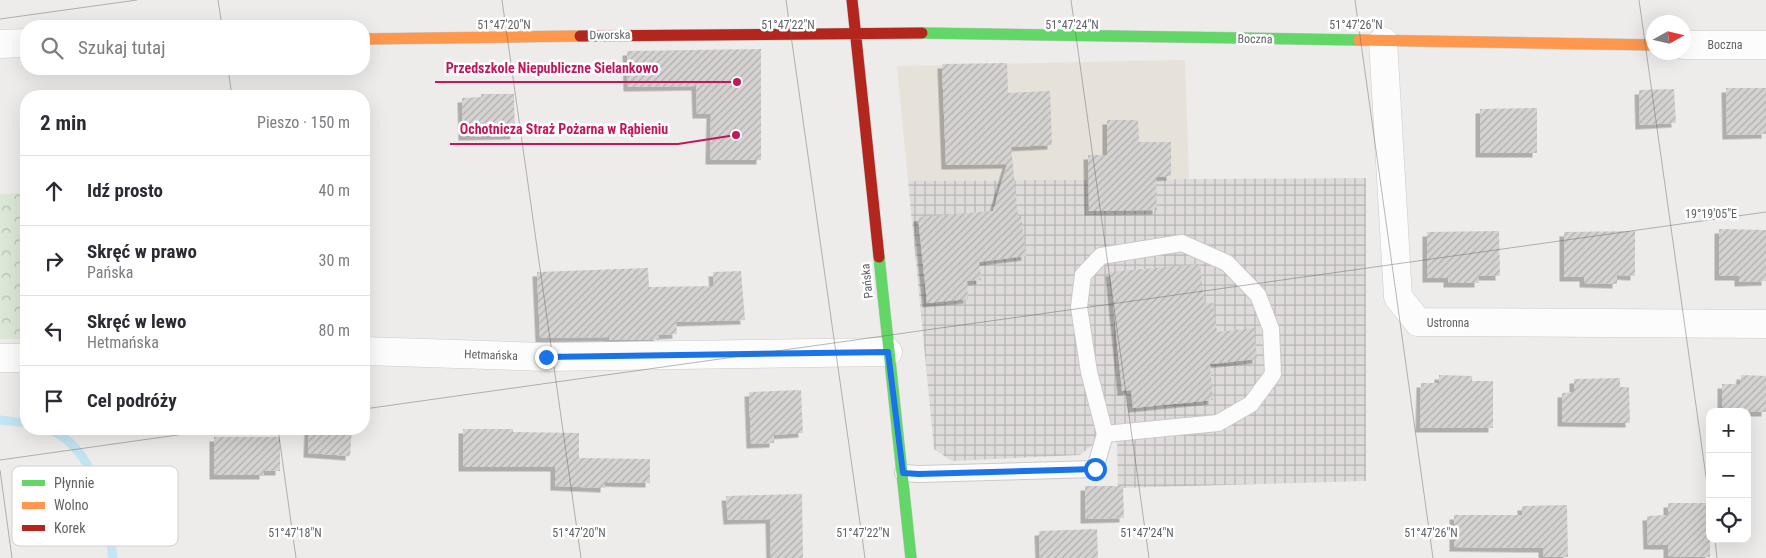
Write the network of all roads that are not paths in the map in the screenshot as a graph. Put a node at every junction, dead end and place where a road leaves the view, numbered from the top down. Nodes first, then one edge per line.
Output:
1 (852, 0) edge
2 (856, 32) junction
3 (370, 38) edge
4 (1383, 41) junction
5 (20, 43) edge
6 (0, 44) edge
7 (1646, 45) edge
8 (1691, 45) edge
9 (1766, 45) edge
10 (1766, 324) edge
11 (370, 351) edge
12 (888, 352) junction
13 (0, 358) edge
14 (20, 358) edge
15 (1105, 434) junction
16 (903, 473) junction
17 (911, 558) edge

1 - 2 street, Pańska
2 - 3 street, Dworska
2 - 4 street, Boczna
2 - 12 street, Pańska
4 - 7 street, Boczna
4 - 10 street, Ustronna
5 - 6 street
8 - 9 street, Boczna
11 - 12 street, Hetmańska
12 - 16 street, Pańska
13 - 14 street
15 - 15 lane
15 - 16 lane
16 - 17 street, Pańska

